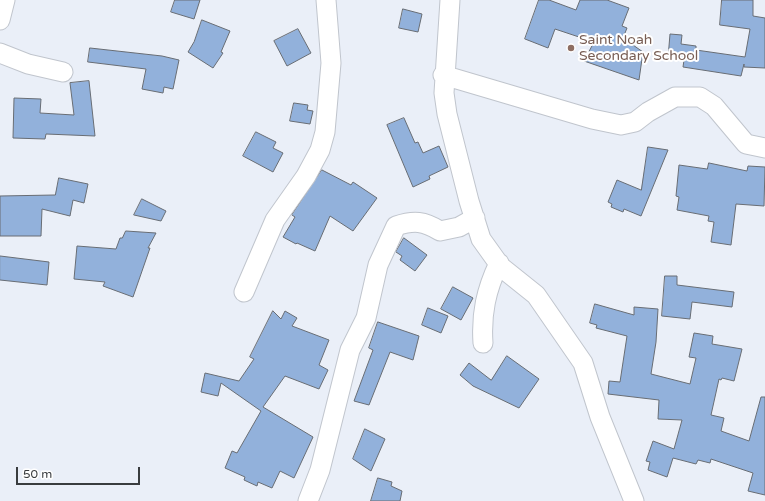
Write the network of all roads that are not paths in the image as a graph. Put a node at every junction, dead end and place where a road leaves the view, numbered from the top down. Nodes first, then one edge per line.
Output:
1 (5, 0) edge
2 (326, 0) edge
3 (450, 0) edge
4 (0, 20) edge
5 (0, 53) edge
6 (63, 72) dead end
7 (443, 75) junction
8 (765, 148) edge
9 (474, 218) junction
10 (499, 263) junction
11 (244, 292) dead end
12 (482, 343) dead end
13 (308, 501) edge
14 (634, 501) edge

1 - 4 street
2 - 11 street
3 - 7 street
5 - 6 street
7 - 8 street
7 - 9 street
9 - 10 street
9 - 13 street
10 - 12 street
10 - 14 street

